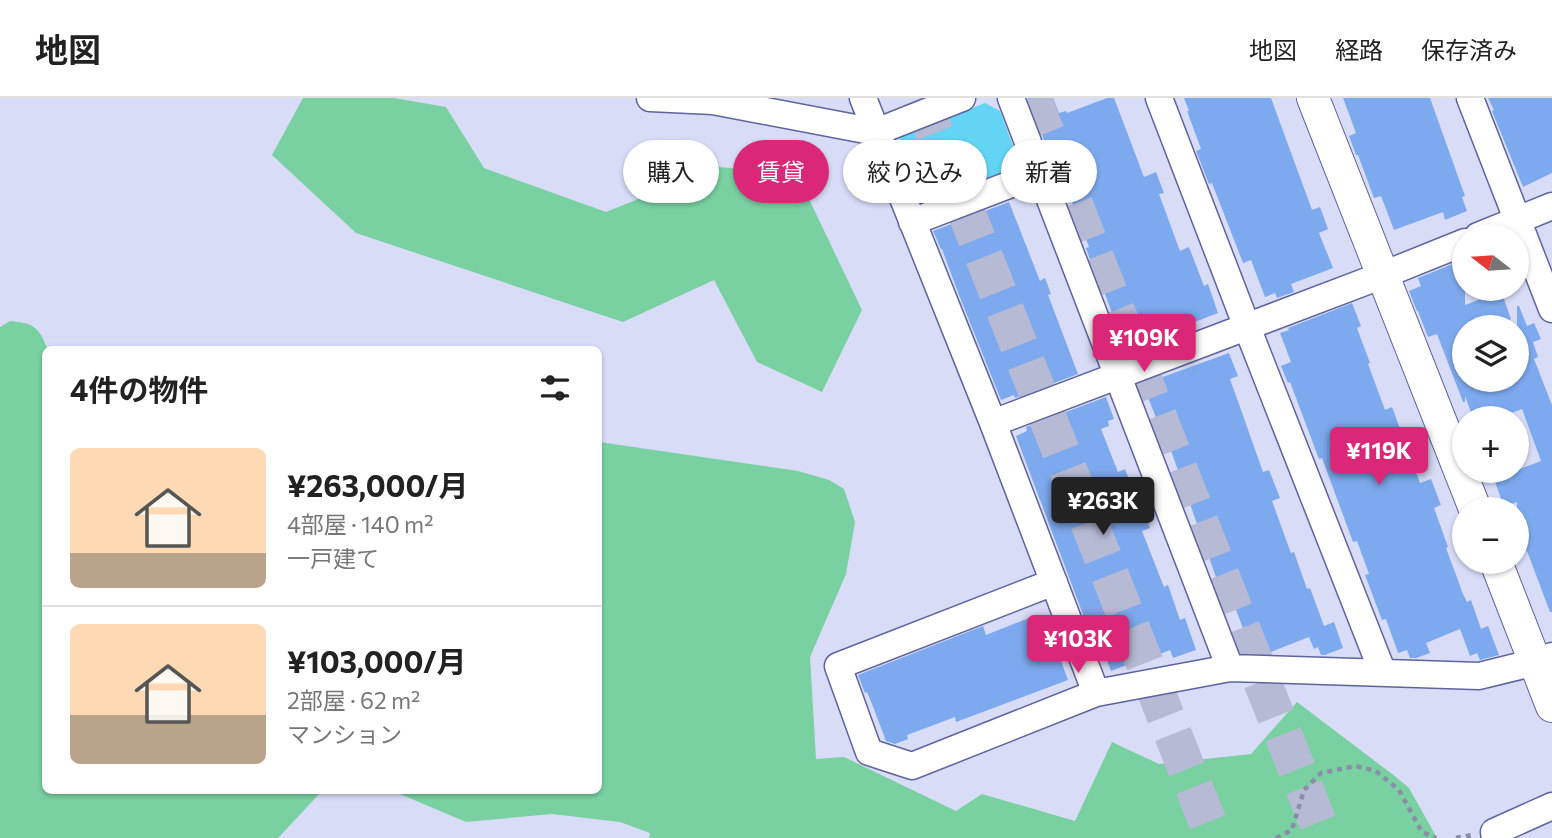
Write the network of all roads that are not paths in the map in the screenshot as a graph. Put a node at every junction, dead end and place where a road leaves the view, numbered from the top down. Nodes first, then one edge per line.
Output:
1 (650, 98) edge
2 (863, 98) edge
3 (962, 98) edge
4 (1011, 98) edge
5 (1159, 98) edge
6 (1313, 98) edge
7 (1469, 98) edge
8 (713, 100) edge
9 (876, 132) junction
10 (1027, 140) edge
11 (1001, 188) edge
12 (1052, 203) edge
13 (1552, 206) edge
14 (1517, 220) junction
15 (912, 222) junction
16 (1507, 224) edge
17 (1452, 247) edge
18 (1383, 275) junction
19 (1552, 309) edge
20 (1247, 327) junction
21 (1119, 375) junction
22 (993, 423) junction
23 (1470, 497) edge
24 (1502, 574) edge
25 (1054, 582) junction
26 (1544, 659) edge
27 (1230, 668) junction
28 (1383, 673) junction
29 (1096, 693) junction
30 (1552, 706) edge
31 (1552, 806) edge
32 (1495, 838) edge

1 - 8 street
2 - 9 street
3 - 9 street
4 - 10 street
5 - 20 street
6 - 18 street
7 - 14 street
8 - 9 street
9 - 15 street
11 - 15 street
12 - 21 street
13 - 14 street
14 - 16 street
14 - 19 street
15 - 22 street
17 - 18 street
18 - 20 street
18 - 23 street
20 - 21 street
20 - 28 street
21 - 22 street
21 - 27 street
22 - 25 street
24 - 26 street
25 - 29 street
25 - 29 street
26 - 28 street
26 - 30 street
27 - 28 street
27 - 29 street
31 - 32 street

